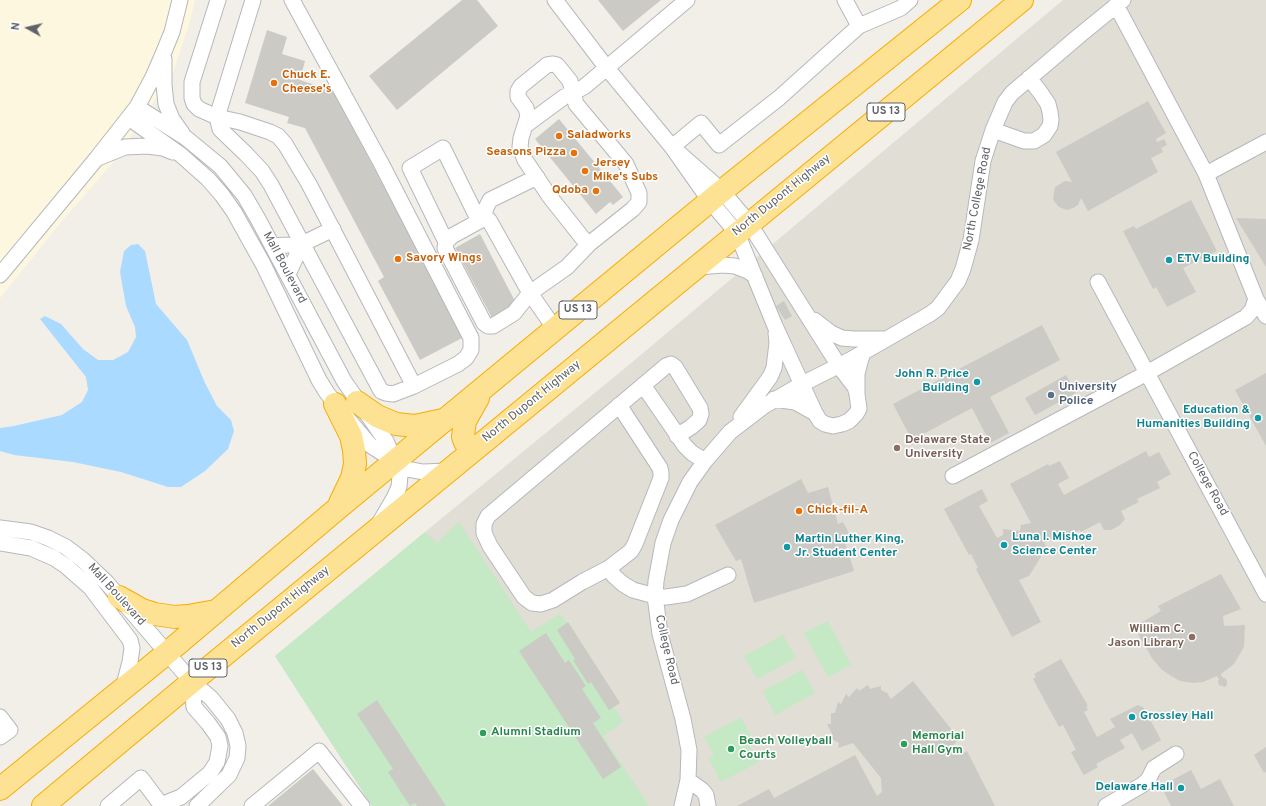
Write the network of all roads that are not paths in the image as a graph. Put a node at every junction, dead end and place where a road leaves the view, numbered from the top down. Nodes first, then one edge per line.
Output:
1 (180, 0) edge
2 (218, 0) edge
3 (253, 0) edge
4 (292, 0) edge
5 (555, 0) edge
6 (687, 0) edge
7 (845, 0) edge
8 (910, 0) edge
9 (960, 0) edge
10 (1022, 0) edge
11 (1119, 3) edge
12 (859, 26) junction
13 (164, 54) junction
14 (606, 67) junction
15 (1029, 78) junction
16 (574, 92) junction
17 (133, 112) junction
18 (217, 117) junction
19 (526, 125) junction
20 (992, 130) junction
21 (186, 138) junction
22 (1266, 142) edge
23 (672, 147) junction
24 (182, 155) junction
25 (97, 158) junction
26 (1206, 174) junction
27 (537, 177) junction
28 (716, 196) junction
29 (481, 220) junction
30 (332, 228) junction
31 (743, 228) junction
32 (446, 242) junction
33 (302, 244) junction
34 (588, 245) junction
35 (273, 246) junction
36 (696, 267) junction
37 (288, 274) junction
38 (0, 275) edge
39 (755, 276) junction
40 (1098, 282) dead end
41 (530, 294) junction
42 (1256, 299) junction
43 (806, 314) junction
44 (1266, 316) edge
45 (775, 326) junction
46 (555, 329) junction
47 (886, 339) junction
48 (863, 352) junction
49 (839, 366) junction
50 (1147, 374) junction
51 (802, 384) junction
52 (643, 385) junction
53 (414, 386) junction
54 (484, 388) junction
55 (858, 394) junction
56 (774, 399) junction
57 (357, 402) junction
58 (335, 404) junction
59 (619, 405) junction
60 (814, 412) junction
61 (446, 419) junction
62 (730, 432) junction
63 (677, 436) junction
64 (472, 451) junction
65 (705, 460) junction
66 (395, 462) junction
67 (448, 471) junction
68 (953, 476) dead end
69 (338, 508) junction
70 (0, 528) edge
71 (373, 532) junction
72 (0, 543) edge
73 (609, 568) junction
74 (728, 575) dead end
75 (1265, 590) edge
76 (656, 596) junction
77 (119, 597) junction
78 (217, 611) junction
79 (168, 653) junction
80 (192, 682) junction
81 (123, 689) junction
82 (0, 718) edge
83 (0, 737) edge
84 (1176, 754) dead end
85 (688, 780) junction
86 (0, 789) edge
87 (43, 806) edge
88 (108, 806) edge
89 (162, 806) edge
90 (197, 806) edge
91 (252, 806) edge
92 (362, 806) edge
93 (682, 806) edge
94 (708, 806) edge
95 (1106, 806) edge

1 - 13 street
2 - 18 street
3 - 18 street
4 - 53 street
5 - 14 street
6 - 14 street
7 - 12 street
8 - 12 street
9 - 28 highway, US 13
10 - 31 highway, North Dupont Highway / US 13
11 - 15 street, North College Road
11 - 26 street
12 - 23 street
13 - 17 street
13 - 21 street
14 - 16 street
14 - 23 street
15 - 20 street, North College Road
15 - 20 street
16 - 19 street
16 - 19 street
16 - 34 street
17 - 21 street, Mall Boulevard
17 - 24 street, Mall Boulevard
17 - 25 street
18 - 30 street
18 - 33 street
19 - 27 street
20 - 47 street, North College Road
21 - 35 street, Mall Boulevard
22 - 26 street
23 - 28 street
24 - 25 street
24 - 58 street, Mall Boulevard
25 - 38 street
26 - 42 street
27 - 29 street
27 - 34 street
28 - 31 street
28 - 46 highway, US 13
29 - 32 street
29 - 32 street
29 - 41 street
30 - 33 street
30 - 53 street
31 - 36 highway, North Dupont Highway / US 13
31 - 39 street
31 - 43 street
32 - 41 street
33 - 35 street
33 - 37 street
33 - 53 street
34 - 41 street
35 - 37 street, Mall Boulevard
36 - 39 street
36 - 64 highway, North Dupont Highway / US 13
37 - 57 street, Mall Boulevard
39 - 45 street
40 - 50 street, College Road
41 - 46 street
42 - 44 street
42 - 50 street
43 - 47 street
43 - 49 street
45 - 51 street
45 - 62 street
46 - 54 highway, US 13
47 - 48 street, North College Road
48 - 49 street, North College Road
48 - 55 street
49 - 51 street
49 - 55 street
50 - 68 street
50 - 75 street, College Road
51 - 56 street, College Road
51 - 60 street
52 - 59 street
52 - 63 street
52 - 63 street
54 - 61 highway, US 13
54 - 64 highway
55 - 60 street
56 - 60 street
56 - 62 street, College Road
57 - 61 highway
57 - 66 street, Mall Boulevard
58 - 66 street, Mall Boulevard
58 - 69 highway
59 - 73 street
59 - 73 street
61 - 66 highway, US 13
62 - 65 street, College Road
63 - 65 street
64 - 67 highway, North Dupont Highway / US 13
65 - 76 street, College Road
66 - 67 street, Mall Boulevard
66 - 69 highway, US 13
66 - 71 street, Mall Boulevard
67 - 71 highway, North Dupont Highway / US 13
69 - 78 highway, US 13
70 - 77 street, Mall Boulevard
71 - 80 highway, North Dupont Highway / US 13
72 - 81 street, Mall Boulevard
73 - 76 street
74 - 76 street
76 - 85 street, College Road
77 - 78 highway
77 - 79 street, Mall Boulevard
78 - 79 highway, US 13
79 - 80 street, Mall Boulevard
79 - 81 highway, US 13
80 - 87 highway, North Dupont Highway / US 13
80 - 89 street
80 - 90 street, Mall Boulevard
81 - 86 highway, US 13
82 - 83 street
84 - 95 street
85 - 93 street, College Road
85 - 94 street
88 - 89 street
91 - 92 street

